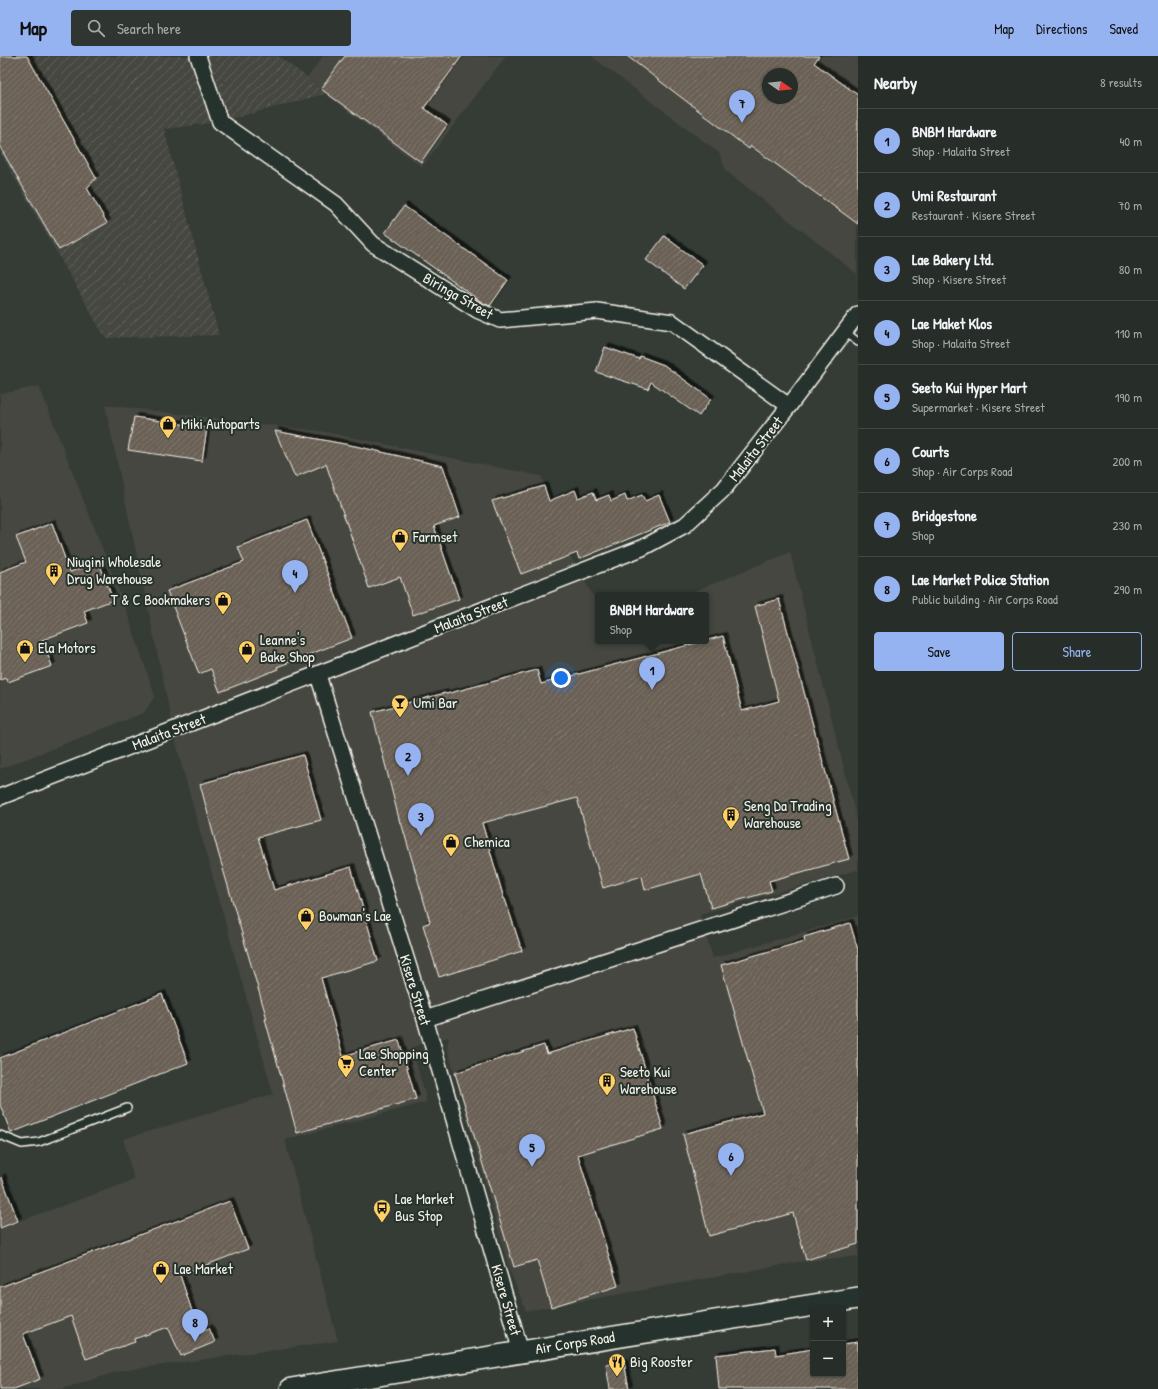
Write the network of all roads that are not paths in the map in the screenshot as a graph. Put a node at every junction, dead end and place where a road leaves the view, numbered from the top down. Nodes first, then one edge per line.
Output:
1 (198, 56) edge
2 (858, 314) edge
3 (844, 332) junction
4 (858, 342) edge
5 (789, 406) junction
6 (318, 675) junction
7 (0, 797) edge
8 (836, 886) dead end
9 (424, 1019) junction
10 (127, 1108) dead end
11 (0, 1135) edge
12 (858, 1298) edge
13 (521, 1352) junction
14 (291, 1389) edge

1 - 5 street, Biringa Street
2 - 3 street, Malaita Street
3 - 4 lane
3 - 5 street, Malaita Street
5 - 6 street, Malaita Street
6 - 7 street, Malaita Street
6 - 9 street, Kisere Street
8 - 9 street
9 - 13 street, Kisere Street
10 - 11 lane
12 - 13 street, Air Corps Road
13 - 14 street, Air Corps Road

